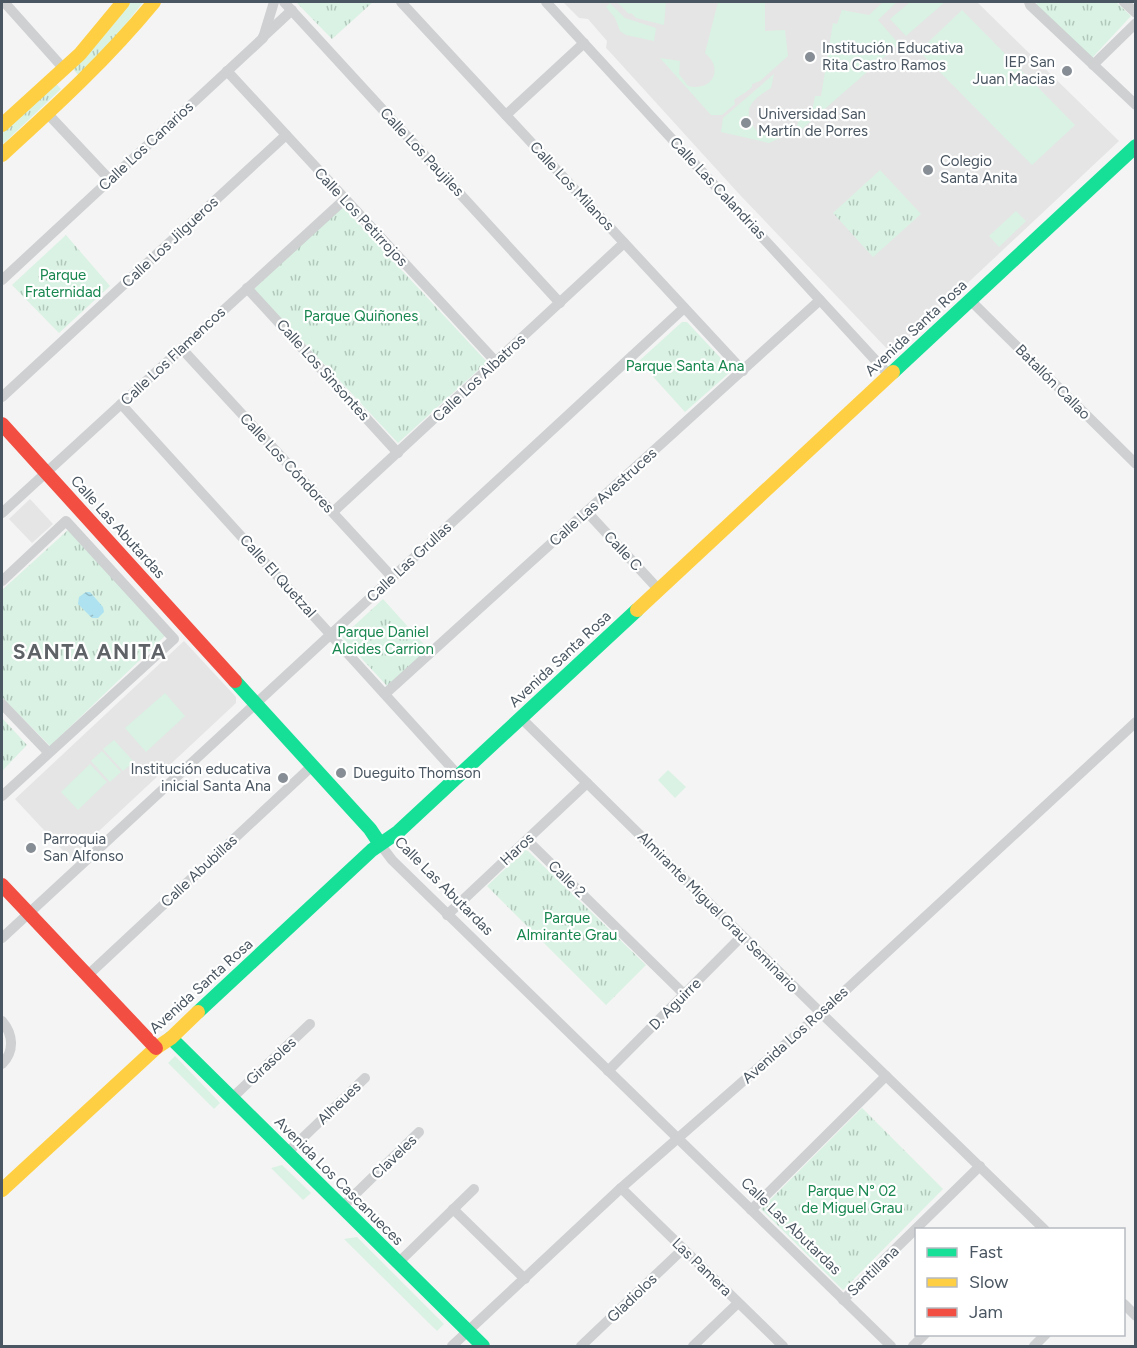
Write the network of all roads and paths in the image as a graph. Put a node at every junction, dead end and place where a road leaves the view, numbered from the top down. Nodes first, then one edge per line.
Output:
1 (3, 2) edge
2 (123, 2) edge
3 (154, 2) edge
4 (274, 2) edge
5 (284, 2) edge
6 (401, 2) edge
7 (546, 2) edge
8 (1029, 2) edge
9 (1124, 2) edge
10 (292, 10) junction
11 (1136, 14) edge
12 (1136, 23) edge
13 (263, 38) junction
14 (584, 43) junction
15 (1093, 65) junction
16 (64, 69) junction
17 (227, 71) junction
18 (1136, 105) edge
19 (47, 113) junction
20 (506, 115) junction
21 (2, 125) edge
22 (286, 135) junction
23 (1136, 146) edge
24 (2, 155) edge
25 (110, 180) junction
26 (345, 199) junction
27 (624, 243) junction
28 (2, 280) edge
29 (247, 288) junction
30 (820, 300) junction
31 (970, 300) junction
32 (560, 303) junction
33 (684, 308) junction
34 (182, 349) junction
35 (496, 362) junction
36 (743, 371) junction
37 (889, 375) junction
38 (2, 398) edge
39 (121, 404) junction
40 (2, 424) edge
41 (398, 453) junction
42 (1136, 464) edge
43 (47, 472) junction
44 (333, 512) junction
45 (587, 512) junction
46 (2, 513) edge
47 (392, 577) junction
48 (2, 581) edge
49 (659, 590) junction
50 (331, 634) junction
51 (385, 694) junction
52 (255, 704) junction
53 (2, 705) edge
54 (521, 718) junction
55 (1136, 722) edge
56 (48, 752) junction
57 (312, 766) junction
58 (459, 776) junction
59 (587, 783) junction
60 (2, 796) edge
61 (527, 840) junction
62 (380, 844) junction
63 (2, 885) edge
64 (28, 913) junction
65 (447, 915) junction
66 (742, 936) junction
67 (2, 938) edge
68 (87, 976) junction
69 (684, 994) junction
70 (821, 1013) junction
71 (2, 1021) edge
72 (310, 1024) dead end
73 (171, 1038) junction
74 (156, 1048) junction
75 (2, 1064) edge
76 (608, 1071) junction
77 (886, 1076) junction
78 (365, 1078) dead end
79 (232, 1098) junction
80 (419, 1132) dead end
81 (678, 1139) junction
82 (287, 1153) junction
83 (980, 1166) junction
84 (621, 1188) junction
85 (474, 1189) dead end
86 (2, 1190) edge
87 (342, 1207) junction
88 (453, 1209) junction
89 (751, 1210) junction
90 (1036, 1220) junction
91 (917, 1228) edge
92 (1029, 1228) edge
93 (1043, 1228) edge
94 (915, 1230) edge
95 (683, 1249) junction
96 (398, 1263) junction
97 (525, 1279) junction
98 (843, 1300) junction
99 (738, 1303) junction
100 (1125, 1305) edge
101 (1136, 1316) edge
102 (468, 1332) junction
103 (924, 1336) edge
104 (1045, 1336) edge
105 (452, 1347) edge
106 (483, 1347) edge
107 (581, 1347) edge
108 (693, 1347) edge
109 (783, 1347) edge
110 (891, 1347) edge
111 (913, 1347) edge
112 (1034, 1347) edge

1 - 16 street
2 - 16 street
3 - 19 street
4 - 13 street
5 - 10 street, Calle Los Paujiles
6 - 20 street, Calle Los Milanos
7 - 14 street, Calle Las Calandrias
8 - 15 street
9 - 11 street
10 - 13 street, Calle Los Canarios
10 - 32 street, Calle Los Paujiles
12 - 15 street
13 - 17 street, Calle Los Canarios
14 - 20 street
14 - 30 street, Calle Las Calandrias
15 - 18 street
16 - 21 street
17 - 22 street, Calle Los Petirrojos
17 - 25 street, Calle Los Canarios
19 - 24 street
19 - 25 street
20 - 27 street, Calle Los Milanos
22 - 26 street, Calle Los Petirrojos
22 - 38 street, Calle Los Jilgueros
23 - 31 street, Avenida Santa Rosa
25 - 28 street, Calle Los Canarios
26 - 29 street, Calle Los Flamencos
26 - 35 street, Calle Los Petirrojos
27 - 32 street, Calle Los Albatros
27 - 33 street, Calle Los Milanos
29 - 34 street, Calle Los Flamencos
29 - 41 street, Calle Los Sinsontes
30 - 36 street, Calle Las Avestruces
30 - 37 street, Calle Las Calandrias
31 - 37 street, Avenida Santa Rosa
31 - 42 street, Batallón Callao
32 - 35 street, Calle Los Albatros
33 - 36 street, Calle Los Milanos
33 - 47 street, Calle Las Grullas
34 - 39 street, Calle Los Flamencos
34 - 44 street, Calle Los Cóndores
35 - 41 street, Calle Los Albatros
36 - 45 street, Calle Las Avestruces
37 - 49 street, Avenida Santa Rosa
39 - 43 street, Calle Los Flamencos
39 - 50 street, Calle El Quetzal
40 - 43 street, Calle Las Abutardas
41 - 44 street, Calle Los Albatros
43 - 46 street, Calle Los Flamencos
43 - 52 street, Calle Las Abutardas
44 - 47 street, Calle Los Cóndores
45 - 49 street, Calle C
45 - 51 street, Calle Las Avestruces
47 - 50 street, Calle Las Grullas
48 - 56 street
49 - 54 street, Avenida Santa Rosa
50 - 51 street, Calle El Quetzal
50 - 52 street, Calle Las Grullas
51 - 58 street, Calle El Quetzal
52 - 57 street, Calle Las Abutardas
52 - 64 street, Calle Las Grullas
53 - 56 street
54 - 58 street, Avenida Santa Rosa
54 - 59 street, Almirante Miguel Grau Seminario
55 - 70 street, Avenida Los Rosales
56 - 60 street
57 - 62 street, Calle Las Abutardas
57 - 68 street, Calle Abubillas
58 - 62 street, Avenida Santa Rosa
59 - 61 street, Haros
59 - 66 street, Almirante Miguel Grau Seminario
61 - 65 street, Haros
61 - 69 street, Calle 2
62 - 65 street, Calle Las Abutardas
62 - 73 street, Avenida Santa Rosa
63 - 64 street
64 - 67 street, Calle Las Grullas
64 - 68 street
65 - 76 street, Calle Las Abutardas
66 - 69 street, D. Aguirre
66 - 70 street, Almirante Miguel Grau Seminario
68 - 74 street
69 - 76 street, D. Aguirre
70 - 77 street, Almirante Miguel Grau Seminario
70 - 81 street, Avenida Los Rosales
71 - 75 street
72 - 79 street, Girasoles
73 - 74 street, Avenida Santa Rosa
73 - 79 street, Avenida Los Cascanueces
74 - 86 street, Avenida Santa Rosa
76 - 81 street, Calle Las Abutardas
77 - 83 street, Almirante Miguel Grau Seminario
77 - 89 street
78 - 82 street, Alheues
79 - 82 street, Avenida Los Cascanueces
80 - 87 street, Claveles
81 - 84 street, Avenida Los Rosales
81 - 89 street, Calle Las Abutardas
82 - 87 street, Avenida Los Cascanueces
83 - 90 street, Almirante Miguel Grau Seminario
83 - 91 street, Santillana
84 - 95 street, Las Pamera
84 - 97 street, Avenida Los Rosales
85 - 88 street
87 - 96 street, Avenida Los Cascanueces
88 - 96 street
88 - 97 street
89 - 98 street, Calle Las Abutardas
90 - 92 street
90 - 93 street, Almirante Miguel Grau Seminario
94 - 98 street, Santillana
95 - 99 street, Las Pamera
95 - 107 street, Gladiolos
96 - 102 street, Avenida Los Cascanueces
97 - 102 street, Avenida Los Rosales
98 - 110 street, Calle Las Abutardas
99 - 108 street
99 - 109 street, Las Pamera
100 - 101 street
102 - 105 street, Avenida Los Rosales
102 - 106 street, Avenida Los Cascanueces
103 - 111 street
104 - 112 street

